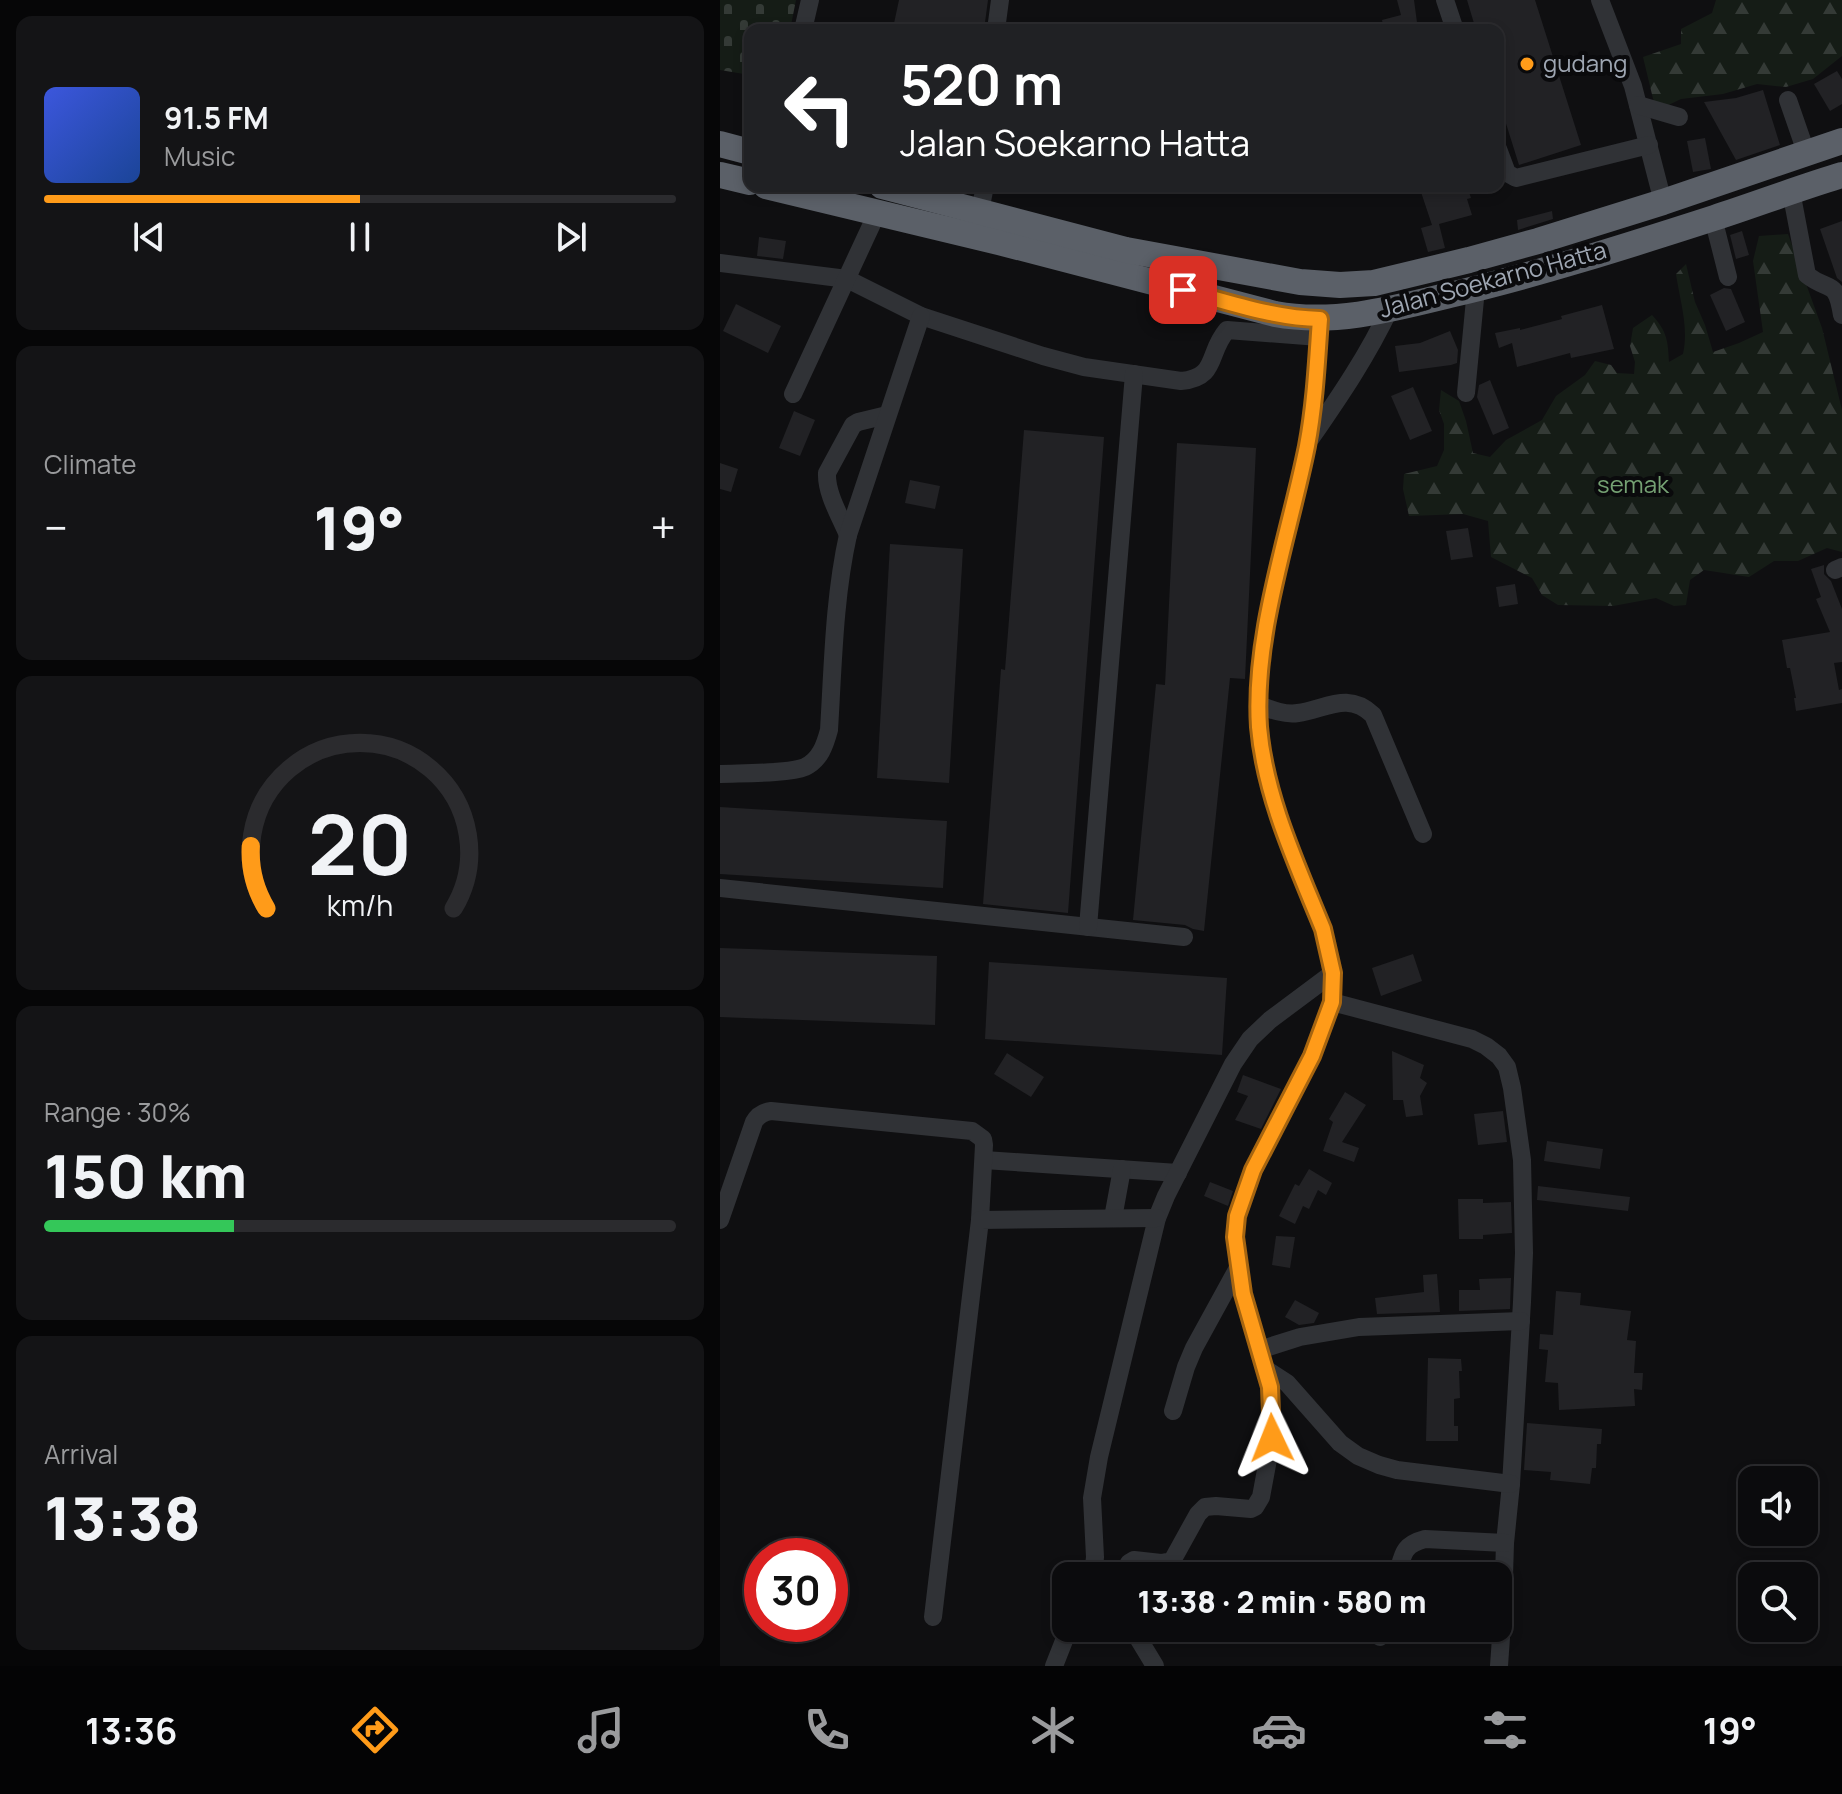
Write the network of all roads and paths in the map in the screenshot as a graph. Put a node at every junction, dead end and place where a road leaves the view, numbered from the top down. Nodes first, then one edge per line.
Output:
1 (810, 0) edge
2 (1000, 0) edge
3 (1445, 0) edge
4 (1600, 0) edge
5 (804, 24) edge
6 (997, 24) edge
7 (1453, 24) edge
8 (1788, 100) dead end
9 (1638, 105) junction
10 (1679, 117) dead end
11 (1842, 141) edge
12 (720, 144) edge
13 (1649, 145) junction
14 (744, 150) edge
15 (1806, 152) junction
16 (1504, 165) edge
17 (720, 175) edge
18 (1842, 175) edge
19 (744, 181) edge
20 (1791, 191) junction
21 (791, 192) edge
22 (932, 192) edge
23 (982, 198) edge
24 (1663, 202) junction
25 (877, 213) junction
26 (1713, 218) junction
27 (720, 263) edge
28 (1728, 277) dead end
29 (847, 279) junction
30 (1476, 289) junction
31 (1390, 308) junction
32 (1842, 315) edge
33 (921, 316) junction
34 (1319, 328) junction
35 (1134, 374) junction
36 (1466, 393) dead end
37 (793, 394) dead end
38 (887, 415) junction
39 (1307, 444) junction
40 (848, 535) junction
41 (1259, 705) junction
42 (720, 774) edge
43 (1423, 834) dead end
44 (720, 888) edge
45 (1088, 927) junction
46 (1184, 937) dead end
47 (1333, 973) junction
48 (1332, 1002) junction
49 (984, 1160) junction
50 (1122, 1169) junction
51 (1178, 1173) junction
52 (1113, 1218) junction
53 (1157, 1218) junction
54 (720, 1220) edge
55 (980, 1220) junction
56 (1239, 1266) junction
57 (1521, 1321) junction
58 (1262, 1359) junction
59 (1173, 1411) dead end
60 (1511, 1484) junction
61 (1505, 1543) junction
62 (1095, 1562) edge
63 (1131, 1562) edge
64 (1152, 1562) edge
65 (1166, 1562) edge
66 (1400, 1562) edge
67 (933, 1617) dead end
68 (1063, 1642) edge
69 (1140, 1642) edge
70 (1054, 1666) edge
71 (1155, 1666) edge
72 (1499, 1666) edge

1 - 5 street
2 - 6 street
3 - 7 street
4 - 9 street
8 - 15 street
9 - 10 street
9 - 13 street
11 - 15 highway, Jalan Soekarno Hatta
12 - 14 highway
13 - 16 street
13 - 24 street
15 - 24 highway, Jalan Soekarno Hatta
17 - 19 highway
18 - 20 highway, Jalan Soekarno Hatta
20 - 26 highway, Jalan Soekarno Hatta
20 - 32 street
21 - 25 highway, Jalan Soekarno Hatta
22 - 23 highway, Jalan Soekarno Hatta
23 - 24 highway, Jalan Soekarno Hatta
25 - 29 street
25 - 34 highway, Jalan Soekarno Hatta
26 - 28 street
26 - 30 highway, Jalan Soekarno Hatta
27 - 29 street
29 - 33 street
29 - 37 street
30 - 31 highway, Jalan Soekarno Hatta
30 - 36 street
31 - 34 highway, Jalan Soekarno Hatta
31 - 39 street
33 - 35 street
33 - 38 street
34 - 35 street
34 - 39 street
35 - 45 street
38 - 40 street
38 - 40 street
39 - 41 street
40 - 42 street
41 - 43 street
41 - 47 street
44 - 45 street
45 - 46 street
47 - 48 street
47 - 51 street
48 - 56 street
48 - 57 street
49 - 50 street
49 - 54 street
49 - 55 street
50 - 51 street
50 - 52 street
51 - 53 street
52 - 53 street
52 - 55 street
53 - 62 street
55 - 67 street
56 - 58 street
56 - 59 street
57 - 58 street
57 - 60 street
58 - 60 street
58 - 65 street
60 - 61 street
61 - 66 street
61 - 72 street
63 - 64 street
68 - 70 street
69 - 71 street

